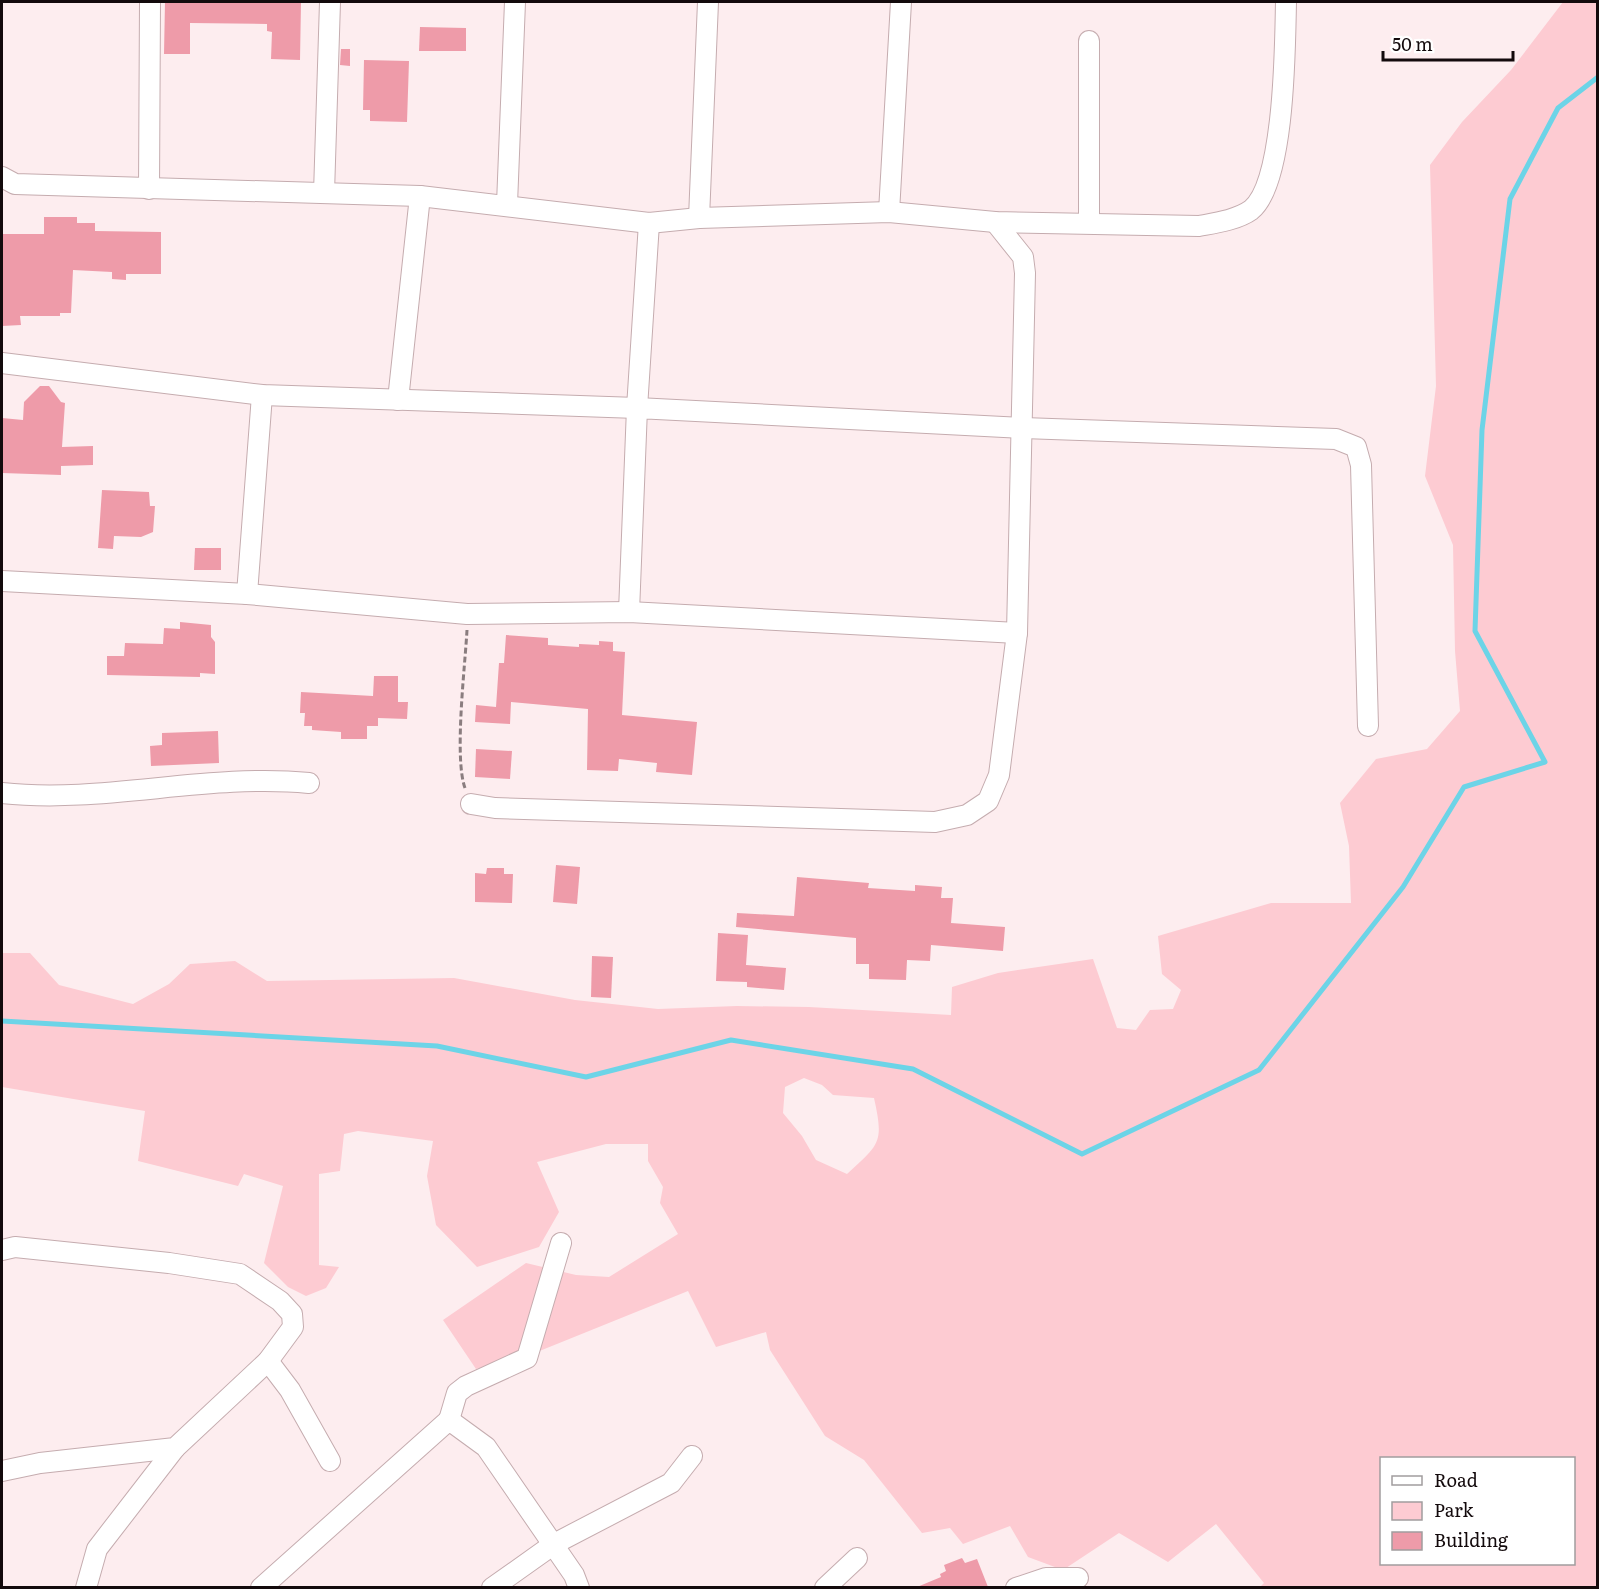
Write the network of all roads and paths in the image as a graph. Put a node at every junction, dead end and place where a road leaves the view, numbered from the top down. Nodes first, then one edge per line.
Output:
1 (150, 2) edge
2 (330, 2) edge
3 (515, 2) edge
4 (708, 2) edge
5 (901, 2) edge
6 (1286, 2) edge
7 (1089, 41) dead end
8 (2, 177) edge
9 (149, 189) junction
10 (324, 193) junction
11 (420, 196) junction
12 (507, 204) junction
13 (889, 212) junction
14 (699, 218) junction
15 (995, 222) junction
16 (649, 223) junction
17 (1089, 223) junction
18 (2, 363) edge
19 (262, 395) junction
20 (398, 400) junction
21 (637, 408) junction
22 (1023, 428) junction
23 (2, 581) edge
24 (247, 594) junction
25 (629, 612) junction
26 (467, 614) junction
27 (1017, 633) junction
28 (1368, 726) dead end
29 (309, 783) dead end
30 (2, 793) edge
31 (471, 804) joint
32 (561, 1243) dead end
33 (2, 1250) edge
34 (268, 1361) junction
35 (449, 1420) junction
36 (175, 1448) junction
37 (692, 1456) dead end
38 (330, 1461) dead end
39 (2, 1471) edge
40 (554, 1544) junction
41 (857, 1558) dead end
42 (1078, 1578) dead end
43 (86, 1587) edge
44 (261, 1587) edge
45 (492, 1587) edge
46 (579, 1587) edge
47 (825, 1587) edge
48 (1016, 1587) edge

1 - 9 street
2 - 10 street
3 - 12 street
4 - 14 street
5 - 13 street
6 - 17 street
7 - 17 street
8 - 9 street
9 - 10 street
10 - 11 street
11 - 12 street
11 - 20 street
12 - 16 street
13 - 14 street
13 - 15 street
14 - 16 street
15 - 17 street
15 - 22 street
16 - 21 street
18 - 19 street
19 - 20 street
19 - 24 street
20 - 21 street
21 - 22 street
21 - 25 street
22 - 27 street
22 - 28 street
23 - 24 street
24 - 26 street
25 - 26 street
25 - 27 street
26 - 31 path
27 - 31 street
29 - 30 street
32 - 35 street
33 - 34 street
34 - 36 street
34 - 38 street
35 - 40 street
35 - 44 street
36 - 39 street
36 - 43 street
37 - 40 street
40 - 45 street
40 - 46 street
41 - 47 street
42 - 48 street

